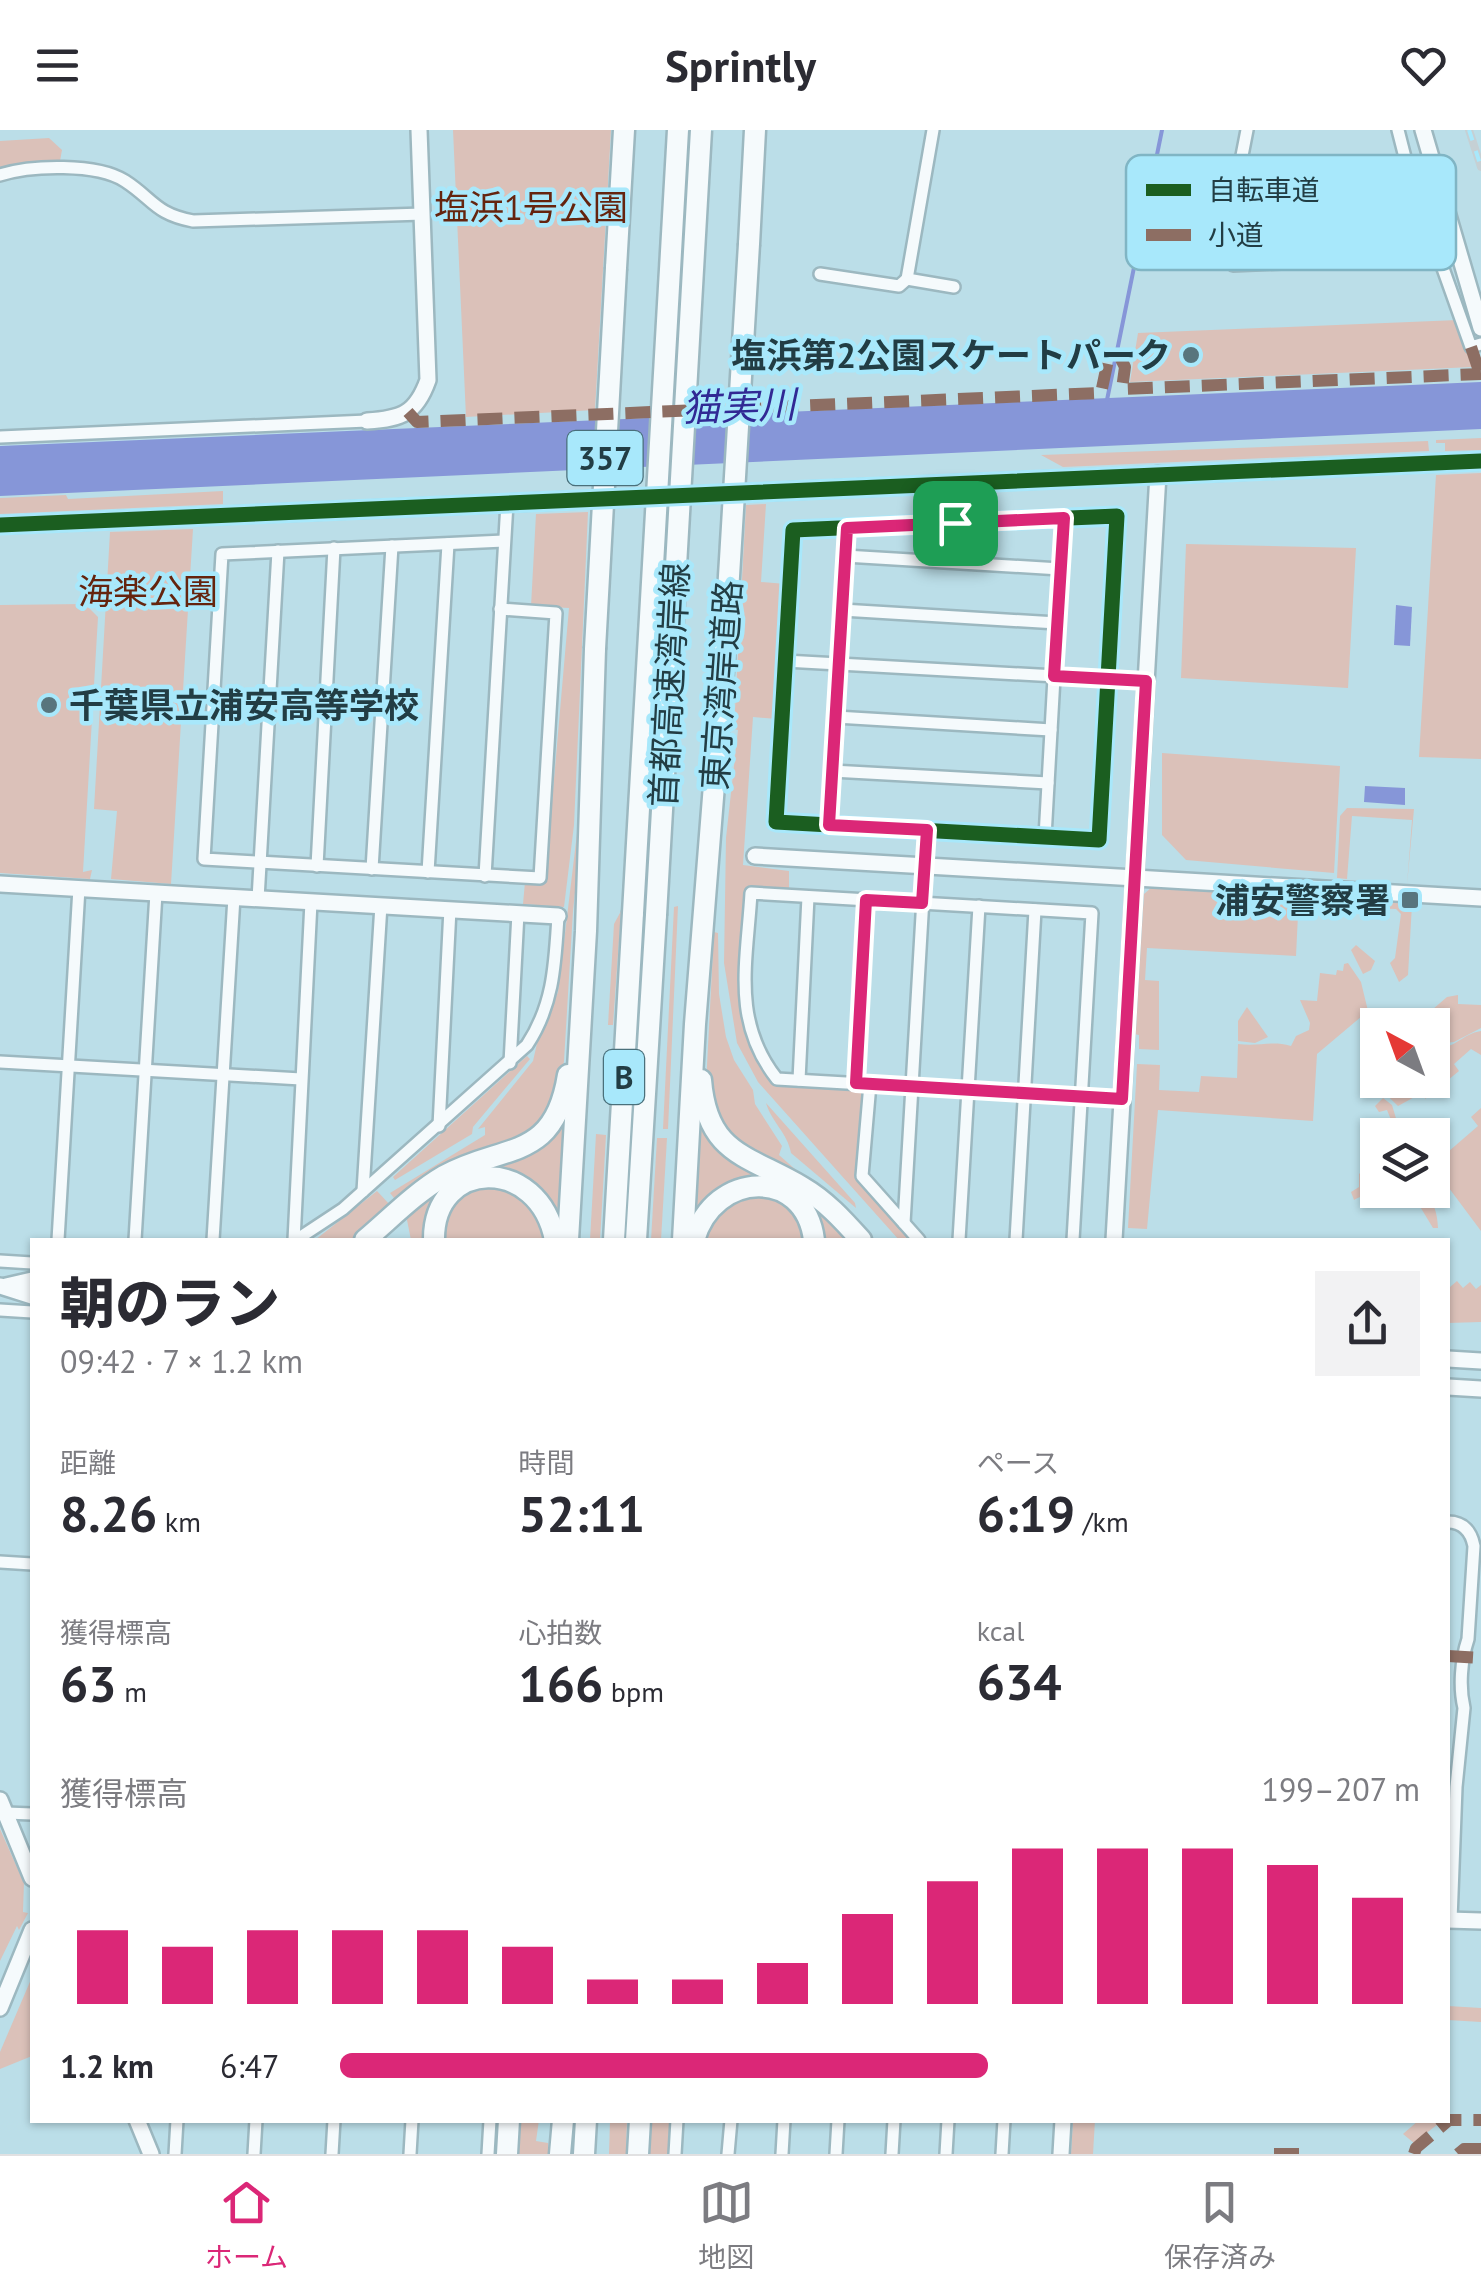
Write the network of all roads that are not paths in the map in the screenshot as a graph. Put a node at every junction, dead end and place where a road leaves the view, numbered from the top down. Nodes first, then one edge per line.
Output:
1 (419, 130) edge
2 (624, 130) edge
3 (678, 130) edge
4 (701, 130) edge
5 (755, 130) edge
6 (933, 130) edge
7 (1247, 130) edge
8 (1398, 130) edge
9 (1413, 130) edge
10 (1423, 130) edge
11 (1242, 155) edge
12 (1404, 155) edge
13 (1422, 155) edge
14 (1431, 155) edge
15 (0, 176) edge
16 (423, 214) junction
17 (1456, 247) edge
18 (1445, 270) edge
19 (820, 274) dead end
20 (907, 280) junction
21 (954, 287) dead end
22 (1481, 328) edge
23 (1481, 344) edge
24 (366, 421) joint
25 (0, 437) edge
26 (1481, 461) edge
27 (1158, 474) junction
28 (954, 484) junction
29 (507, 503) junction
30 (1064, 518) junction
31 (955, 523) junction
32 (0, 525) edge
33 (847, 528) junction
34 (504, 542) junction
35 (448, 544) junction
36 (392, 546) junction
37 (334, 548) junction
38 (278, 552) junction
39 (845, 556) junction
40 (1060, 569) junction
41 (500, 609) junction
42 (842, 610) junction
43 (1057, 623) junction
44 (785, 660) junction
45 (839, 664) junction
46 (1054, 676) junction
47 (1110, 680) junction
48 (1146, 681) junction
49 (836, 718) junction
50 (1051, 730) junction
51 (832, 771) junction
52 (1048, 783) junction
53 (829, 825) junction
54 (927, 830) junction
55 (1045, 837) junction
56 (754, 856) dead end
57 (260, 862) junction
58 (925, 865) junction
59 (317, 866) junction
60 (372, 869) junction
61 (428, 872) junction
62 (485, 876) junction
63 (1135, 878) junction
64 (0, 884) edge
65 (79, 888) junction
66 (156, 893) junction
67 (0, 895) edge
68 (234, 897) junction
69 (808, 897) junction
70 (258, 898) junction
71 (1481, 898) edge
72 (866, 900) junction
73 (311, 902) junction
74 (922, 903) junction
75 (381, 906) junction
76 (979, 906) junction
77 (450, 910) junction
78 (1036, 910) junction
79 (518, 913) junction
80 (558, 916) joint
81 (582, 1015) junction
82 (695, 1024) junction
83 (0, 1062) edge
84 (510, 1063) junction
85 (68, 1066) junction
86 (146, 1070) junction
87 (223, 1074) junction
88 (301, 1079) junction
89 (798, 1080) junction
90 (856, 1083) junction
91 (870, 1084) junction
92 (912, 1086) junction
93 (968, 1090) junction
94 (1025, 1093) junction
95 (1081, 1096) junction
96 (1122, 1099) junction
97 (439, 1126) junction
98 (364, 1191) junction
99 (904, 1222) junction
100 (58, 1238) edge
101 (135, 1238) edge
102 (213, 1238) edge
103 (295, 1238) edge
104 (298, 1238) edge
105 (367, 1238) edge
106 (434, 1238) edge
107 (554, 1238) edge
108 (568, 1238) edge
109 (614, 1238) edge
110 (636, 1238) edge
111 (682, 1238) edge
112 (695, 1238) edge
113 (814, 1238) edge
114 (859, 1238) edge
115 (918, 1238) edge
116 (959, 1238) edge
117 (1016, 1238) edge
118 (1073, 1238) edge
119 (1114, 1238) edge
120 (0, 1261) edge
121 (30, 1263) edge
122 (30, 1280) edge
123 (3, 1286) edge
124 (30, 1295) edge
125 (0, 1310) edge
126 (30, 1312) edge
127 (1450, 1359) edge
128 (1481, 1361) edge
129 (1450, 1387) edge
130 (1481, 1389) edge
131 (1450, 1523) edge
132 (0, 1562) edge
133 (30, 1564) edge
134 (3, 1806) edge
135 (30, 1813) edge
136 (30, 1873) edge
137 (1450, 1901) edge
138 (1450, 1920) edge
139 (1481, 1922) edge
140 (30, 1935) edge
141 (0, 2008) edge
142 (137, 2123) edge
143 (177, 2123) edge
144 (256, 2123) edge
145 (334, 2123) edge
146 (412, 2123) edge
147 (490, 2123) edge
148 (509, 2123) edge
149 (562, 2123) edge
150 (586, 2123) edge
151 (640, 2123) edge
152 (677, 2123) edge
153 (730, 2123) edge
154 (784, 2123) edge
155 (838, 2123) edge
156 (894, 2123) edge
157 (948, 2123) edge
158 (1004, 2123) edge
159 (1063, 2123) edge
160 (151, 2154) edge
161 (175, 2154) edge
162 (254, 2154) edge
163 (332, 2154) edge
164 (410, 2154) edge
165 (488, 2154) edge
166 (507, 2154) edge
167 (560, 2154) edge
168 (584, 2154) edge
169 (638, 2154) edge
170 (675, 2154) edge
171 (728, 2154) edge
172 (782, 2154) edge
173 (836, 2154) edge
174 (892, 2154) edge
175 (946, 2154) edge
176 (1002, 2154) edge
177 (1060, 2154) edge

1 - 16 street
2 - 81 highway, 357, bridge
3 - 109 highway, 首都高速湾岸線 / B, bridge
4 - 110 highway, 首都高速湾岸線 / B, bridge
5 - 82 highway, 東京湾岸道路, bridge
6 - 20 street
7 - 11 street
8 - 12 street
9 - 13 street
10 - 14 street
15 - 16 street
16 - 24 street
17 - 22 street
18 - 23 street
19 - 20 street
20 - 21 street
24 - 25 street
26 - 27 street
27 - 28 street
27 - 48 street
28 - 29 street
28 - 31 street
29 - 32 street
29 - 34 street
30 - 31 street
30 - 40 street
30 - 47 street
31 - 33 street
33 - 39 street
33 - 44 street
34 - 35 street
34 - 41 street
35 - 36 street
35 - 61 street
36 - 37 street
36 - 60 street
37 - 38 street
37 - 59 street
38 - 57 street
38 - 57 street
39 - 40 street
39 - 42 street
40 - 43 street
41 - 62 street
41 - 62 street
42 - 43 street
42 - 45 street
43 - 46 street
44 - 45 street
44 - 53 street
45 - 46 street
45 - 49 street
46 - 47 street
46 - 50 street
47 - 48 street
47 - 55 street
48 - 63 street
49 - 50 street
49 - 51 street
50 - 52 street
51 - 52 street
51 - 53 street
52 - 55 street
53 - 54 street
54 - 55 street
54 - 58 street
56 - 58 street
57 - 59 street
57 - 70 street
58 - 63 street
58 - 74 street
59 - 60 street
60 - 61 street
61 - 62 street
63 - 71 street
63 - 96 street
64 - 65 street
64 - 67 street
65 - 66 street
65 - 85 street
66 - 68 street
66 - 86 street
68 - 70 street
68 - 87 street
69 - 72 street
69 - 89 street
69 - 89 street
70 - 73 street
72 - 74 street
72 - 90 street
73 - 75 street
73 - 88 street
74 - 76 street
74 - 92 street
75 - 77 street
75 - 98 street
76 - 78 street
76 - 93 street
77 - 79 street
77 - 97 street
78 - 94 street
78 - 95 street
79 - 80 street
79 - 84 street
80 - 84 street
81 - 105 highway
81 - 108 highway, 357
82 - 111 highway, 東京湾岸道路
82 - 114 highway
83 - 85 street
84 - 97 street
85 - 86 street
85 - 100 street
86 - 87 street
86 - 101 street
87 - 88 street
87 - 102 street
88 - 103 street
89 - 90 street
90 - 91 street
91 - 92 street
91 - 99 street
92 - 93 street
92 - 99 street
93 - 94 street
93 - 116 street
94 - 95 street
94 - 117 street
95 - 96 street
95 - 118 street
96 - 119 street
97 - 98 street
98 - 104 street
99 - 115 street
106 - 107 highway
112 - 113 highway
120 - 121 street
122 - 123 street
123 - 124 street
125 - 126 street
127 - 128 street
129 - 130 street
131 - 137 street
132 - 133 street
134 - 135 street
134 - 136 street
138 - 139 street
140 - 141 street
142 - 160 street
143 - 161 street
144 - 162 street
145 - 163 street
146 - 164 street
147 - 165 street
148 - 166 highway
149 - 167 highway
150 - 168 highway
151 - 169 highway
152 - 170 street
153 - 171 street
154 - 172 street
155 - 173 street
156 - 174 street
157 - 175 street
158 - 176 street
159 - 177 street

